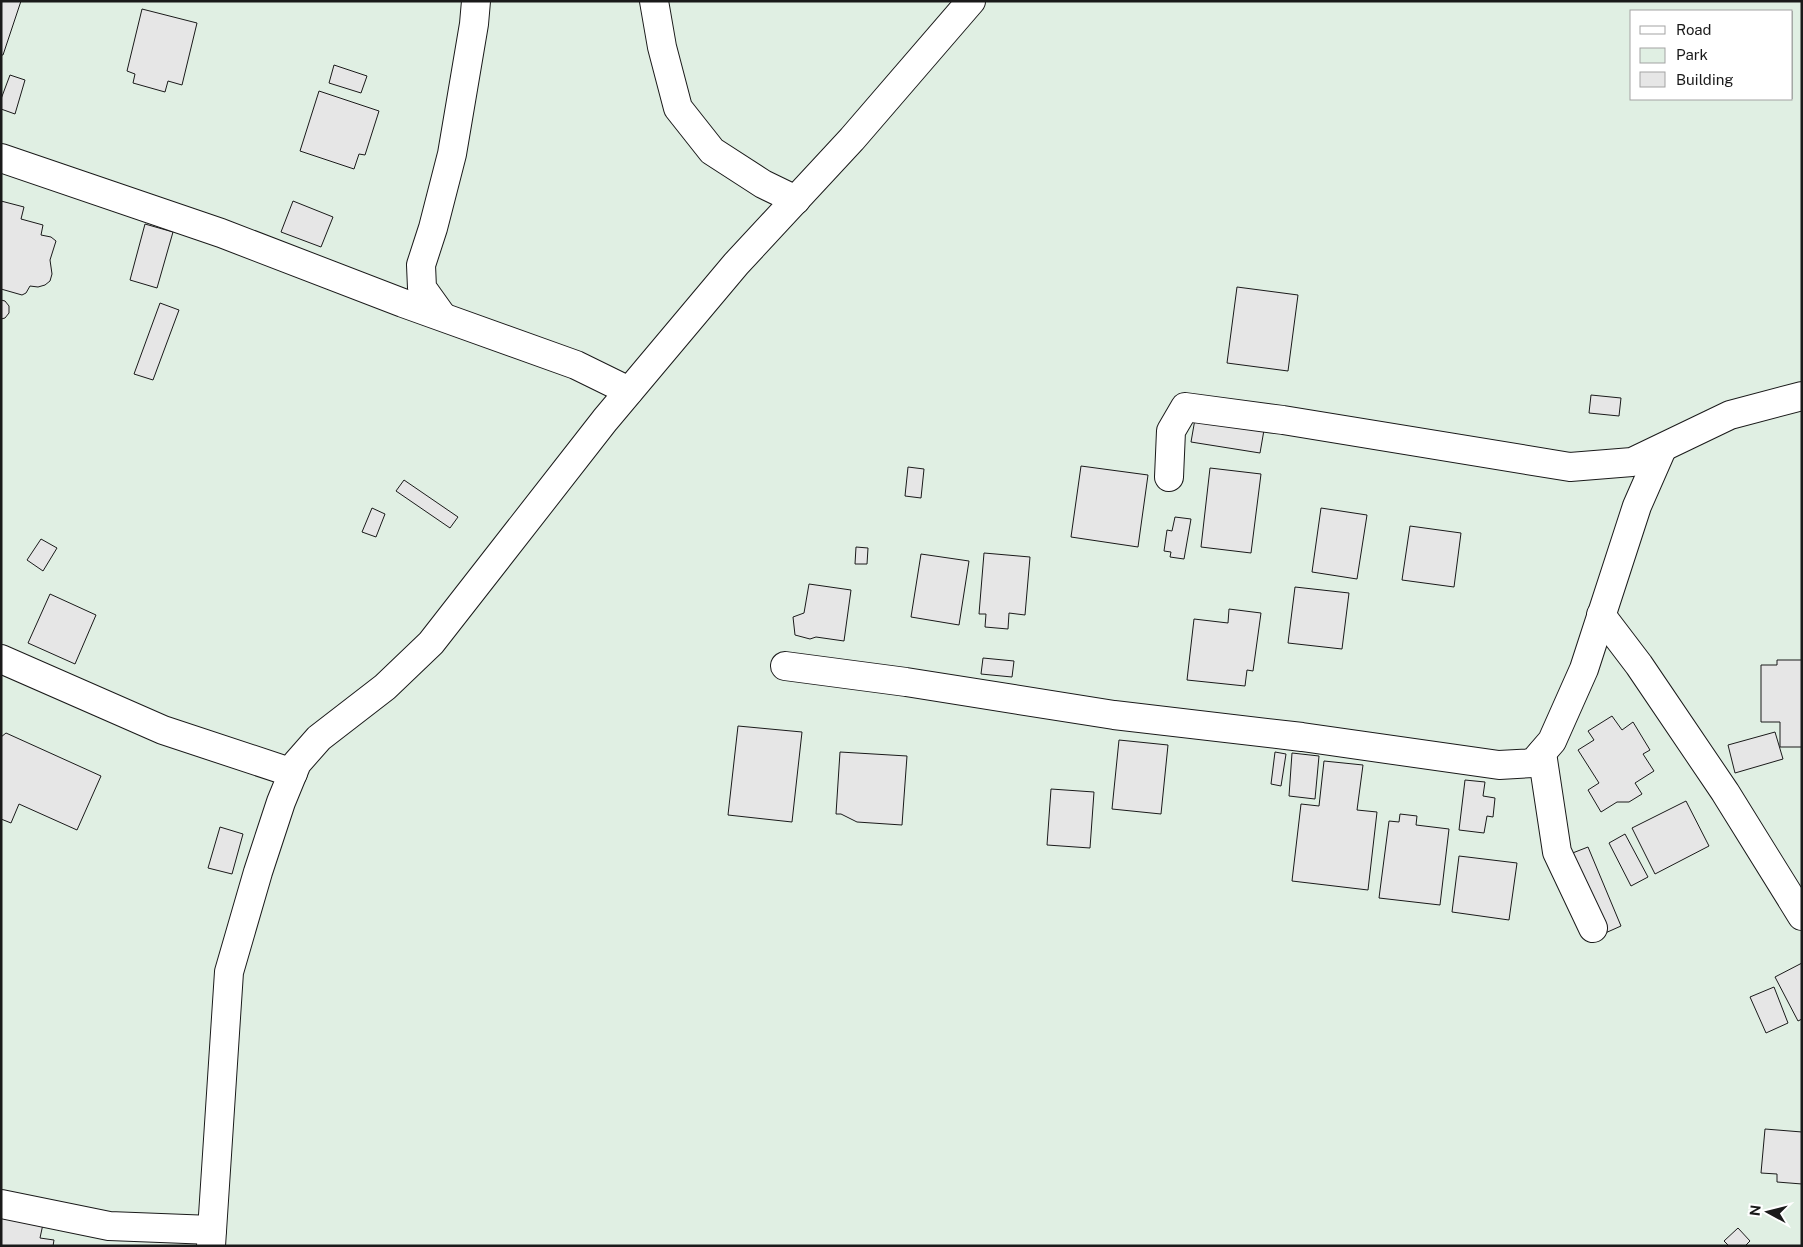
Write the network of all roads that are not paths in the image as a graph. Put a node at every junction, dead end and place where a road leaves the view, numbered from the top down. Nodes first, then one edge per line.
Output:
1 (476, 1) edge
2 (654, 1) edge
3 (971, 1) edge
4 (1, 158) edge
5 (796, 200) junction
6 (442, 316) junction
7 (630, 391) junction
8 (1802, 396) edge
9 (1662, 449) junction
10 (1169, 478) dead end
11 (1602, 615) junction
12 (1, 659) edge
13 (785, 666) dead end
14 (1542, 753) junction
15 (293, 773) junction
16 (1802, 916) edge
17 (1592, 928) dead end
18 (1, 1204) edge
19 (211, 1238) edge

1 - 6 street
2 - 5 street
3 - 5 street
4 - 6 street
5 - 7 street
6 - 7 street
7 - 15 street
8 - 9 street
9 - 10 street
9 - 11 street
11 - 14 street
11 - 16 street
12 - 15 street
13 - 14 street
14 - 17 street
15 - 19 street
18 - 19 street

